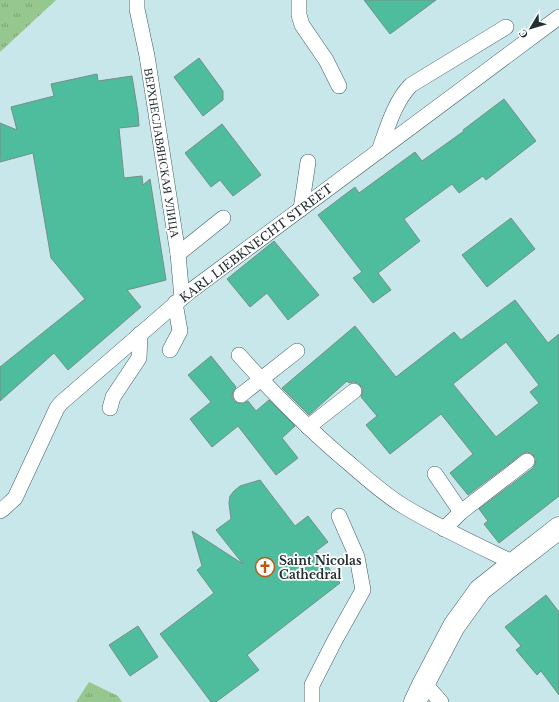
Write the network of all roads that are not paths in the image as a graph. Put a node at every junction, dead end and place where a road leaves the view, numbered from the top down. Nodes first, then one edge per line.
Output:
1 (299, 0) edge
2 (137, 4) edge
3 (559, 17) edge
4 (506, 27) dead end
5 (338, 86) dead end
6 (379, 151) junction
7 (308, 162) dead end
8 (301, 209) junction
9 (223, 218) dead end
10 (178, 254) junction
11 (179, 300) junction
12 (140, 334) junction
13 (170, 350) dead end
14 (297, 351) dead end
15 (239, 356) dead end
16 (261, 380) junction
17 (354, 391) dead end
18 (241, 395) dead end
19 (110, 408) dead end
20 (308, 427) junction
21 (527, 461) dead end
22 (435, 474) dead end
23 (0, 511) edge
24 (462, 512) junction
25 (339, 516) dead end
26 (444, 528) junction
27 (559, 528) edge
28 (514, 563) junction
29 (419, 692) edge
30 (312, 702) edge
31 (441, 702) edge

1 - 5 lane
2 - 10 lane, ВЕРХНЕСЛАВЯНСКАЯ УЛИЦА
3 - 6 lane, KARL LIEBKNECHT STREET
4 - 6 lane
6 - 8 lane, KARL LIEBKNECHT STREET
7 - 8 lane
8 - 11 lane, KARL LIEBKNECHT STREET
9 - 10 lane
10 - 11 lane, ВЕРХНЕСЛАВЯНСКАЯ УЛИЦА
11 - 12 lane, KARL LIEBKNECHT STREET
11 - 13 lane, ВЕРХНЕСЛАВЯНСКАЯ УЛИЦА
12 - 19 lane
12 - 23 lane, KARL LIEBKNECHT STREET
14 - 16 lane
15 - 16 lane
16 - 18 lane
16 - 20 lane
17 - 20 lane
20 - 26 lane
21 - 24 lane
22 - 24 lane
24 - 26 lane
25 - 30 lane
26 - 28 lane
27 - 28 street
28 - 29 street
29 - 31 lane

